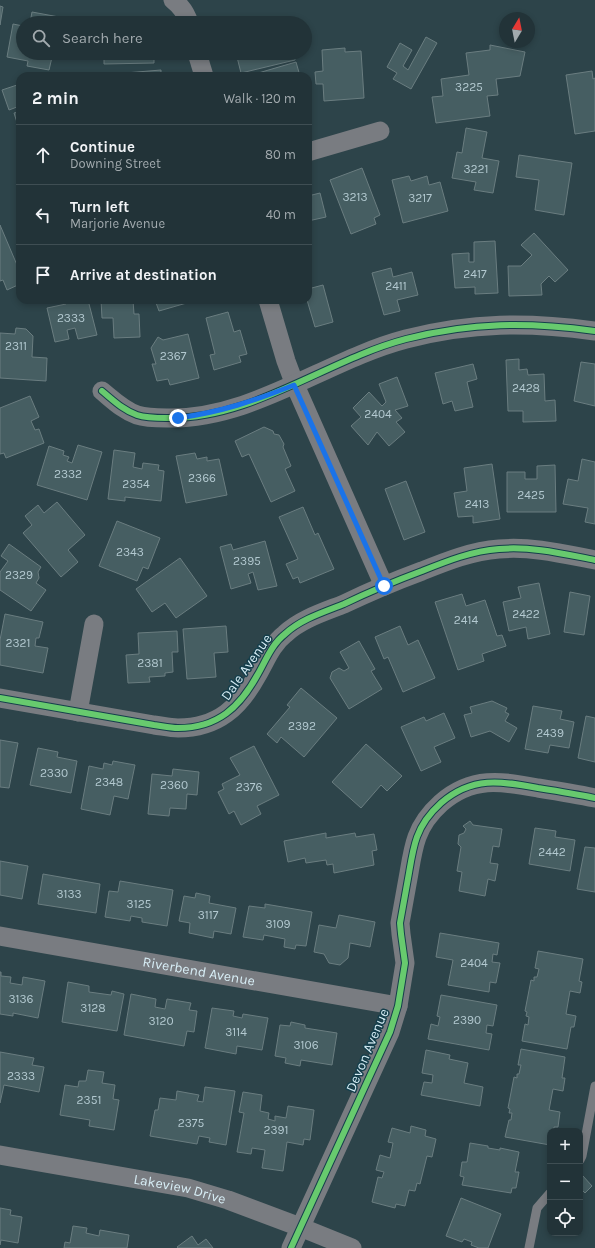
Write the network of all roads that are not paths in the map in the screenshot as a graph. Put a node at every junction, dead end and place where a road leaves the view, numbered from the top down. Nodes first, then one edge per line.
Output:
1 (173, 0) edge
2 (186, 16) edge
3 (199, 60) edge
4 (203, 72) edge
5 (380, 131) dead end
6 (312, 151) edge
7 (269, 304) edge
8 (595, 330) edge
9 (294, 385) junction
10 (102, 391) dead end
11 (595, 560) edge
12 (384, 586) junction
13 (94, 624) dead end
14 (0, 698) edge
15 (78, 712) junction
16 (595, 798) edge
17 (0, 936) edge
18 (398, 1006) junction
19 (595, 1086) edge
20 (583, 1151) edge
21 (0, 1155) edge
22 (547, 1196) edge
23 (300, 1227) junction
24 (291, 1248) edge
25 (352, 1248) edge
26 (529, 1248) edge

1 - 2 street
3 - 4 street
5 - 6 street
7 - 9 street
8 - 9 street
9 - 10 street
9 - 12 street
11 - 12 street, Dale Avenue
12 - 15 street, Dale Avenue
13 - 15 street
14 - 15 street, Dale Avenue
16 - 18 street, Devon Avenue
17 - 18 street, Riverbend Avenue
18 - 23 street, Devon Avenue
19 - 20 lane
21 - 23 street, Lakeview Drive
22 - 26 lane
23 - 24 street, Devon Avenue
23 - 25 street, Lakeview Drive

